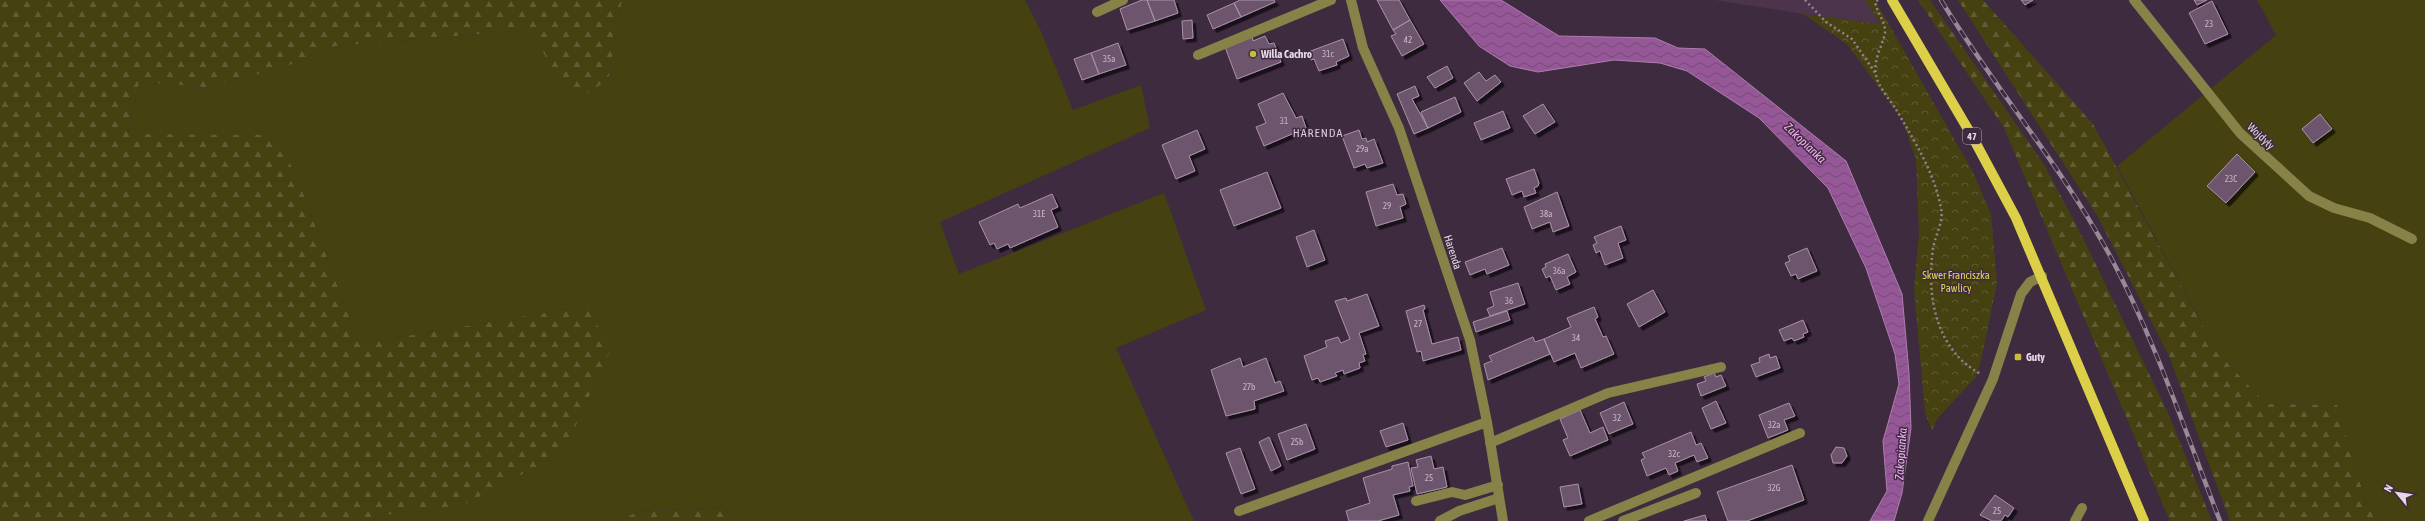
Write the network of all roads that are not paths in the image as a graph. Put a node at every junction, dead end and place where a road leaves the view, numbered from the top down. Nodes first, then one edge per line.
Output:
1 (1123, 0) edge
2 (1331, 0) edge
3 (1351, 0) edge
4 (1892, 0) edge
5 (2134, 0) edge
6 (1097, 12) dead end
7 (1198, 55) dead end
8 (2412, 239) dead end
9 (2042, 276) junction
10 (1721, 368) dead end
11 (1487, 422) junction
12 (1800, 433) dead end
13 (1490, 443) junction
14 (1498, 485) junction
15 (1696, 493) dead end
16 (1499, 498) junction
17 (1416, 501) dead end
18 (2082, 508) dead end
19 (1239, 511) dead end
20 (1440, 521) edge
21 (1503, 521) edge
22 (1589, 521) edge
23 (1623, 521) edge
24 (1928, 521) edge
25 (2075, 521) edge
26 (2144, 521) edge

1 - 6 street
2 - 7 street
3 - 11 street, Harenda
4 - 9 main road, 47
5 - 8 street, Wojdyły
9 - 24 street
9 - 26 main road, 47
10 - 13 street
11 - 13 street, Harenda
11 - 19 street
12 - 22 street
13 - 14 street, Harenda
14 - 16 street, Harenda
14 - 17 street
15 - 23 street
16 - 20 street
16 - 21 street, Harenda
18 - 25 street

